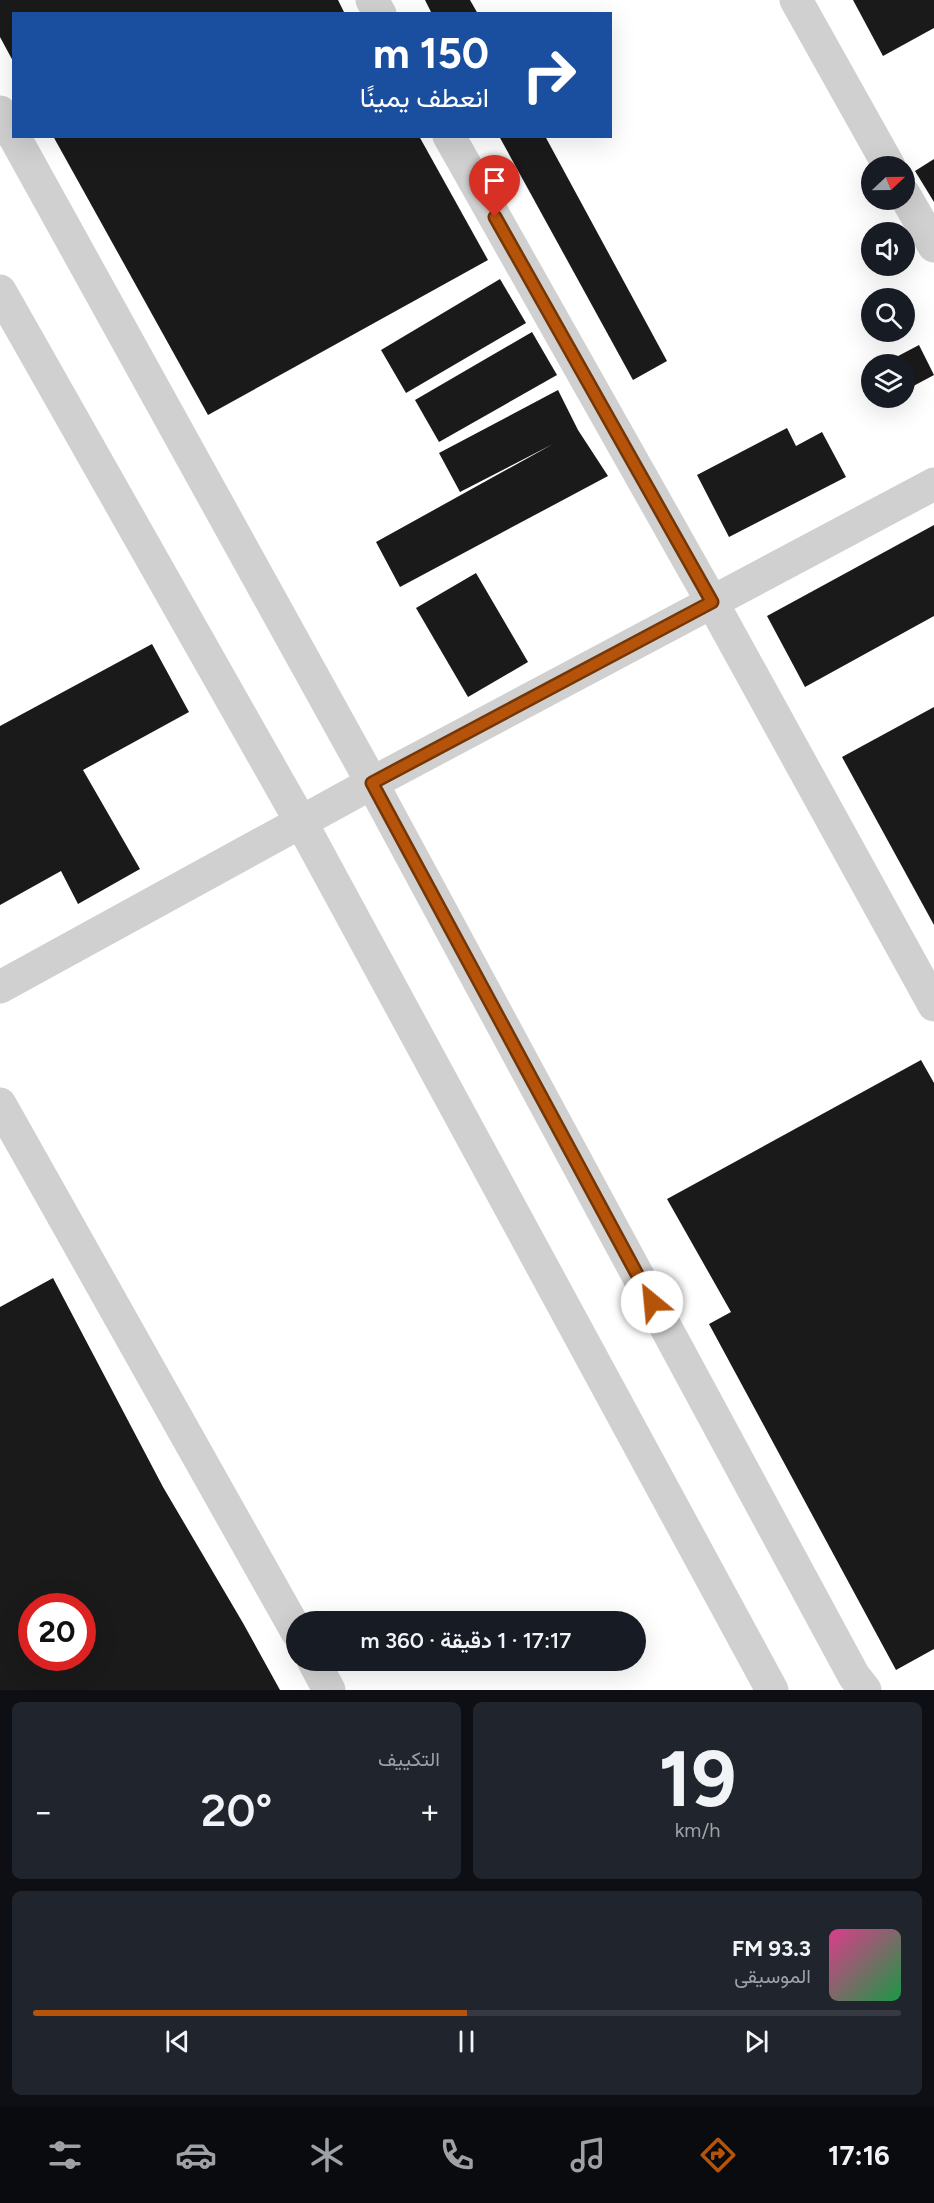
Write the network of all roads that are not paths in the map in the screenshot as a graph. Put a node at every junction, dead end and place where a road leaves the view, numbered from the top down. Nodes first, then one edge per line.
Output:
1 (796, 0) edge
2 (0, 112) edge
3 (12, 133) edge
4 (15, 138) edge
5 (450, 138) edge
6 (883, 156) edge
7 (913, 210) edge
8 (934, 246) edge
9 (0, 291) edge
10 (934, 484) edge
11 (712, 602) junction
12 (372, 783) junction
13 (301, 822) junction
14 (0, 987) edge
15 (934, 1005) edge
16 (0, 1104) edge
17 (286, 1612) edge
18 (319, 1671) edge
19 (849, 1685) edge
20 (329, 1690) edge
21 (772, 1690) edge

1 - 6 lane
2 - 3 lane
4 - 12 lane
5 - 11 lane
7 - 8 lane
9 - 13 lane
10 - 11 lane
11 - 12 lane
11 - 15 lane
12 - 13 lane
12 - 19 lane
13 - 14 lane
13 - 21 lane
16 - 17 lane
18 - 20 lane

